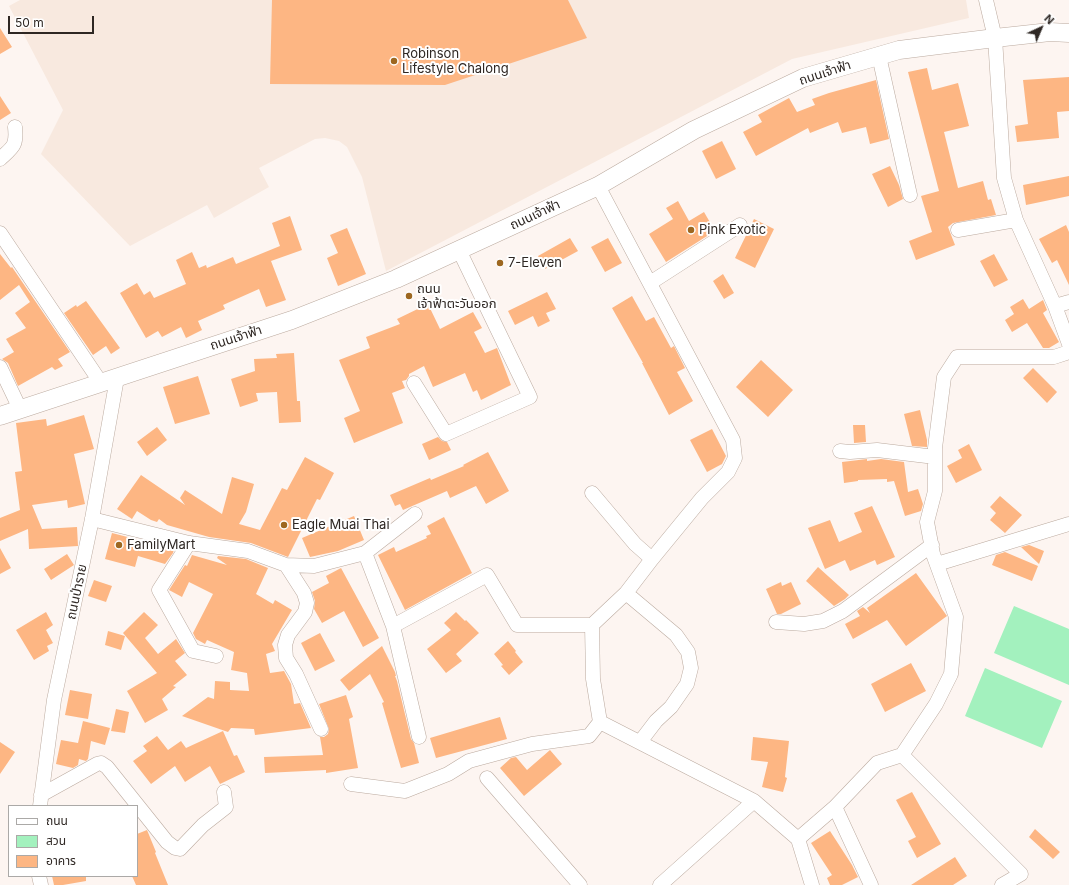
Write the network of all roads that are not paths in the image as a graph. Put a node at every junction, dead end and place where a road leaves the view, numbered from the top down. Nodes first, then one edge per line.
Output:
1 (986, 0) edge
2 (1069, 33) edge
3 (995, 38) junction
4 (880, 56) junction
5 (15, 127) dead end
6 (0, 159) edge
7 (598, 186) junction
8 (910, 195) dead end
9 (1016, 220) junction
10 (740, 225) dead end
11 (958, 230) dead end
12 (0, 233) edge
13 (459, 250) junction
14 (650, 283) junction
15 (1069, 302) edge
16 (1055, 306) junction
17 (1069, 344) edge
18 (1069, 352) edge
19 (0, 367) edge
20 (117, 378) junction
21 (100, 383) junction
22 (414, 383) dead end
23 (20, 410) junction
24 (0, 416) edge
25 (840, 451) dead end
26 (935, 456) junction
27 (592, 492) dead end
28 (415, 514) dead end
29 (92, 519) junction
30 (1069, 524) edge
31 (189, 543) junction
32 (932, 545) junction
33 (365, 553) junction
34 (652, 559) junction
35 (937, 564) junction
36 (286, 565) junction
37 (626, 593) junction
38 (776, 622) dead end
39 (592, 625) junction
40 (393, 626) junction
41 (216, 656) dead end
42 (600, 722) junction
43 (321, 729) dead end
44 (419, 737) dead end
45 (640, 742) junction
46 (902, 755) junction
47 (487, 778) dead end
48 (350, 784) dead end
49 (224, 792) dead end
50 (40, 800) edge
51 (754, 801) junction
52 (137, 805) edge
53 (138, 806) edge
54 (835, 807) junction
55 (798, 839) junction
56 (580, 885) edge
57 (660, 885) edge
58 (812, 885) edge
59 (871, 885) edge
60 (1002, 885) edge

1 - 3 street
2 - 3 main road, ถนนเจ้าฟ้า
3 - 4 main road, ถนนเจ้าฟ้า
3 - 9 street
4 - 7 main road, ถนนเจ้าฟ้า
4 - 8 street
5 - 6 street
7 - 13 main road, ถนนเจ้าฟ้า
7 - 14 street
9 - 11 street
9 - 16 street
10 - 14 street
12 - 21 street
13 - 20 main road, ถนนเจ้าฟ้า
13 - 22 street
14 - 34 street
15 - 16 street
16 - 17 street
18 - 26 street
19 - 23 street
20 - 21 main road, ถนนเจ้าฟ้า
20 - 29 street, ถนนป่าราย
21 - 23 main road, ถนนเจ้าฟ้า
23 - 24 main road, ถนนเจ้าฟ้า
25 - 26 street
26 - 32 street
27 - 34 street
28 - 33 street
29 - 31 street
29 - 50 street, ถนนป่าราย
30 - 35 street
31 - 36 street
31 - 41 street
32 - 35 street
32 - 38 street
33 - 36 street
33 - 40 street
34 - 37 street
35 - 46 street
36 - 43 street
37 - 39 street
37 - 45 street
39 - 40 street
39 - 42 street
40 - 44 street
42 - 45 street
42 - 48 street
45 - 51 street
46 - 54 street
46 - 60 street
47 - 56 street
49 - 53 street
50 - 52 street
51 - 55 street
51 - 57 street
54 - 55 street
54 - 59 street
55 - 58 street

